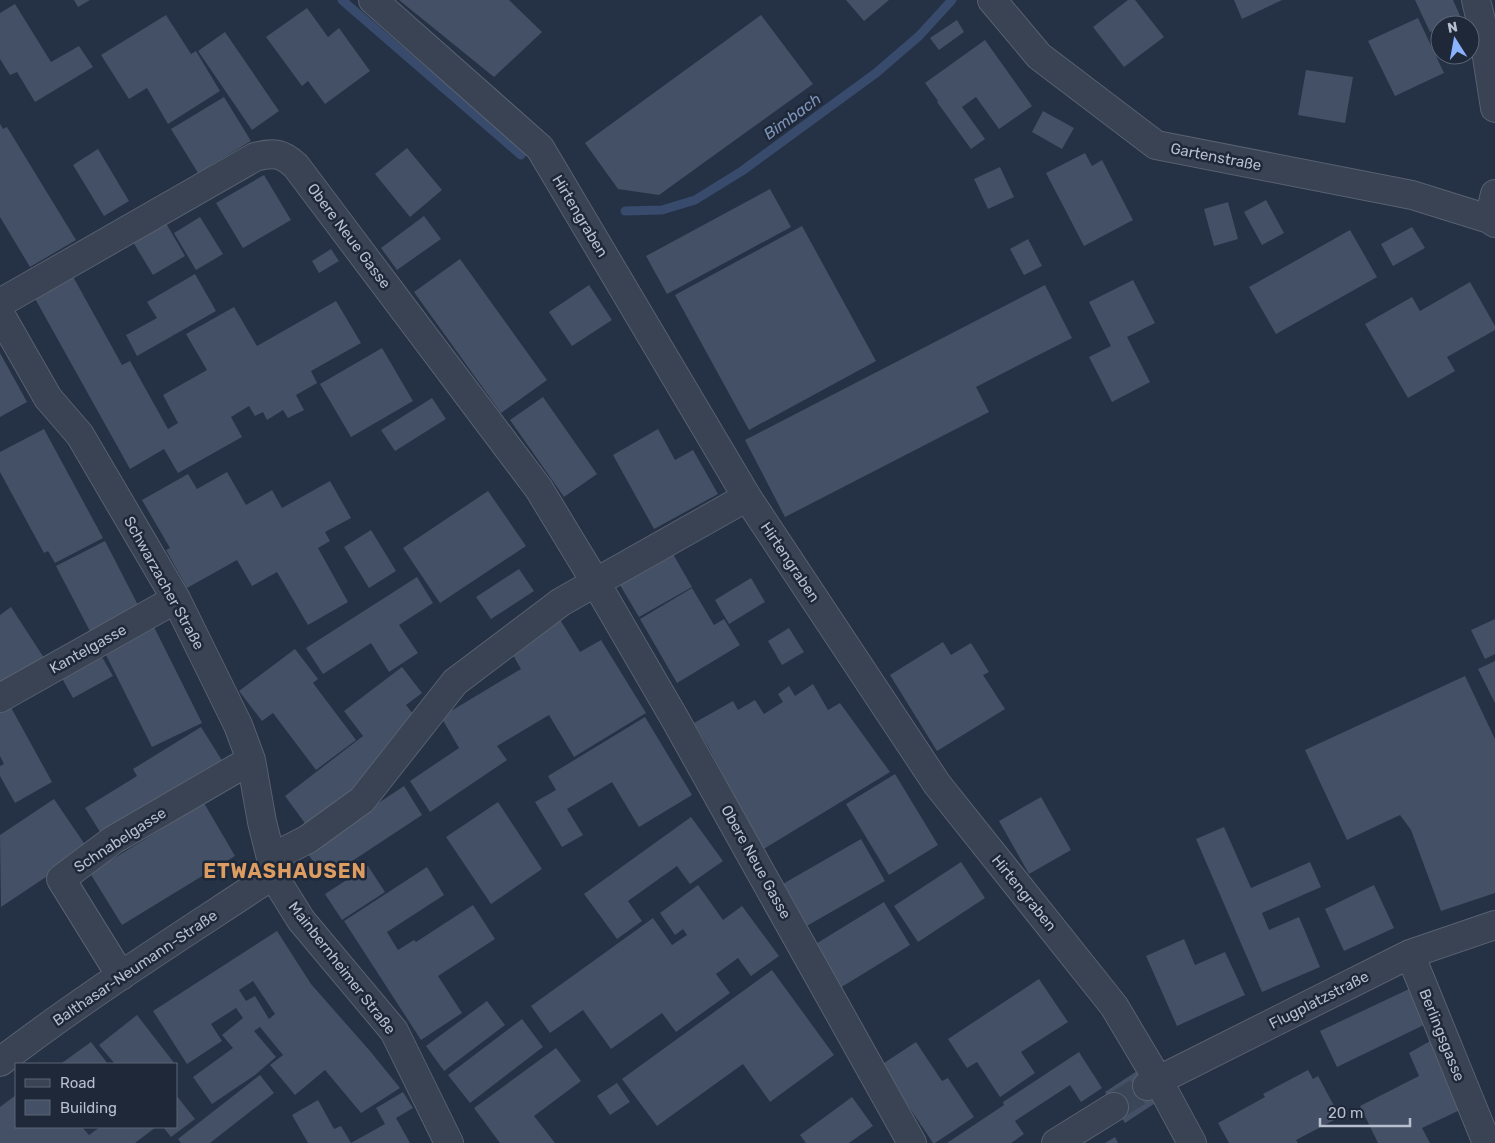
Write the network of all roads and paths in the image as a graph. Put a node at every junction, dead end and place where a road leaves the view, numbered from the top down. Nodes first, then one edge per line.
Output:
1 (372, 0) edge
2 (992, 0) edge
3 (1476, 0) edge
4 (1495, 108) edge
5 (1493, 212) edge
6 (0, 303) edge
7 (0, 314) edge
8 (747, 497) junction
9 (596, 583) junction
10 (176, 599) junction
11 (0, 698) edge
12 (251, 760) junction
13 (272, 867) junction
14 (1495, 925) edge
15 (1410, 954) junction
16 (120, 976) junction
17 (0, 1062) edge
18 (1152, 1083) junction
19 (1114, 1107) tunnel mouth
20 (449, 1143) edge
21 (912, 1143) edge
22 (1056, 1143) edge
23 (1192, 1143) edge
24 (1487, 1143) edge

1 - 8 street, Hirtengraben
2 - 5 street, Gartenstraße
3 - 4 street
6 - 9 street, Obere Neue Gasse
7 - 10 street, Schwarzacher Straße
8 - 9 street
8 - 18 street, Hirtengraben
9 - 13 street
9 - 21 street, Obere Neue Gasse
10 - 11 street, Kantelgasse
10 - 12 street, Schwarzacher Straße
12 - 13 street, Schwarzacher Straße
12 - 16 street, Schnabelgasse
13 - 16 street, Balthasar-Neumann-Straße
13 - 20 street, Mainbernheimer Straße
14 - 15 street, Flugplatzstraße
15 - 18 street, Flugplatzstraße
15 - 24 street, Berlingsgasse
16 - 17 street, Balthasar-Neumann-Straße
18 - 23 street, Hirtengraben
19 - 22 street

